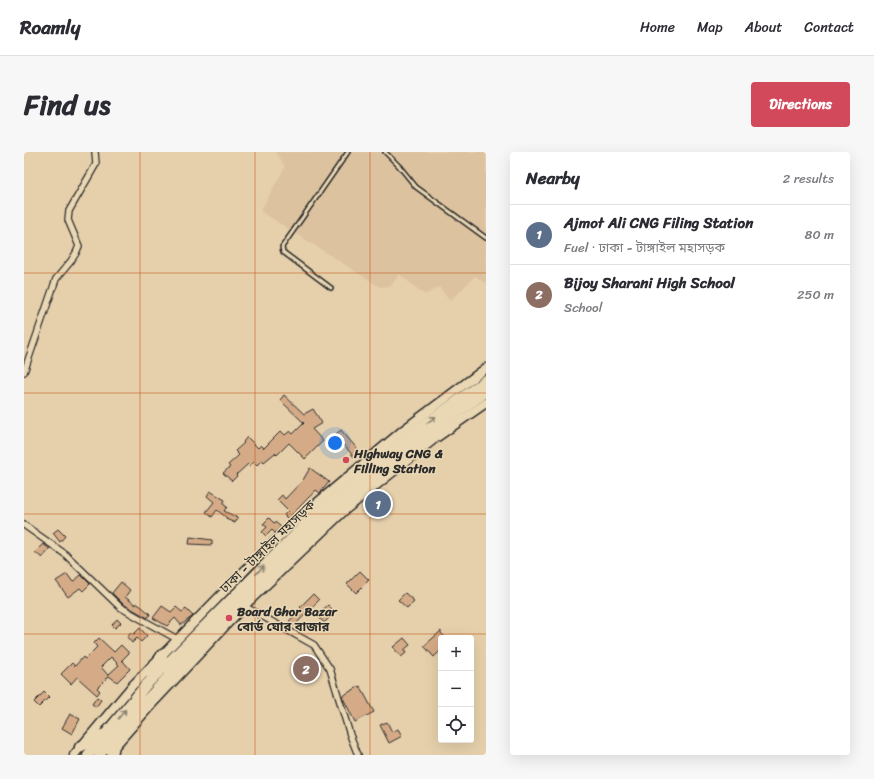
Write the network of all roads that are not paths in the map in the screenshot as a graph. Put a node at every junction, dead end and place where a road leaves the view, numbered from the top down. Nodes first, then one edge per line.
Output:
1 (95, 152) edge
2 (348, 152) edge
3 (385, 152) edge
4 (486, 238) edge
5 (331, 288) dead end
6 (486, 368) edge
7 (24, 372) edge
8 (486, 380) edge
9 (486, 392) edge
10 (486, 403) edge
11 (405, 434) junction
12 (431, 437) junction
13 (308, 516) junction
14 (24, 525) edge
15 (241, 605) junction
16 (177, 639) junction
17 (162, 655) junction
18 (146, 685) junction
19 (113, 733) junction
20 (77, 751) edge
21 (113, 751) edge
22 (88, 755) edge
23 (99, 755) edge
24 (358, 755) edge

1 - 7 street
2 - 5 lane
3 - 4 lane
6 - 11 main road
11 -> 8 highway, ঢাকা - টাঙ্গাইল মহাসড়ক
9 - 12 highway, ঢাকা - টাঙ্গাইল মহাসড়ক
10 - 12 main road
11 - 13 highway, ঢাকা - টাঙ্গাইল মহাসড়ক
12 - 15 highway, ঢাকা - টাঙ্গাইল মহাসড়ক
13 - 16 main road
18 -> 13 highway, ঢাকা - টাঙ্গাইল মহাসড়ক
14 - 16 street
15 - 19 highway, ঢাকা - টাঙ্গাইল মহাসড়ক
15 - 21 main road
15 - 24 street
16 - 17 main road
17 - 18 highway
17 - 20 main road
19 -> 18 highway, ঢাকা - টাঙ্গাইল মহাসড়ক
19 - 20 highway
19 - 21 highway
19 - 22 highway, ঢাকা - টাঙ্গাইল মহাসড়ক
19 - 23 highway, ঢাকা - টাঙ্গাইল মহাসড়ক

